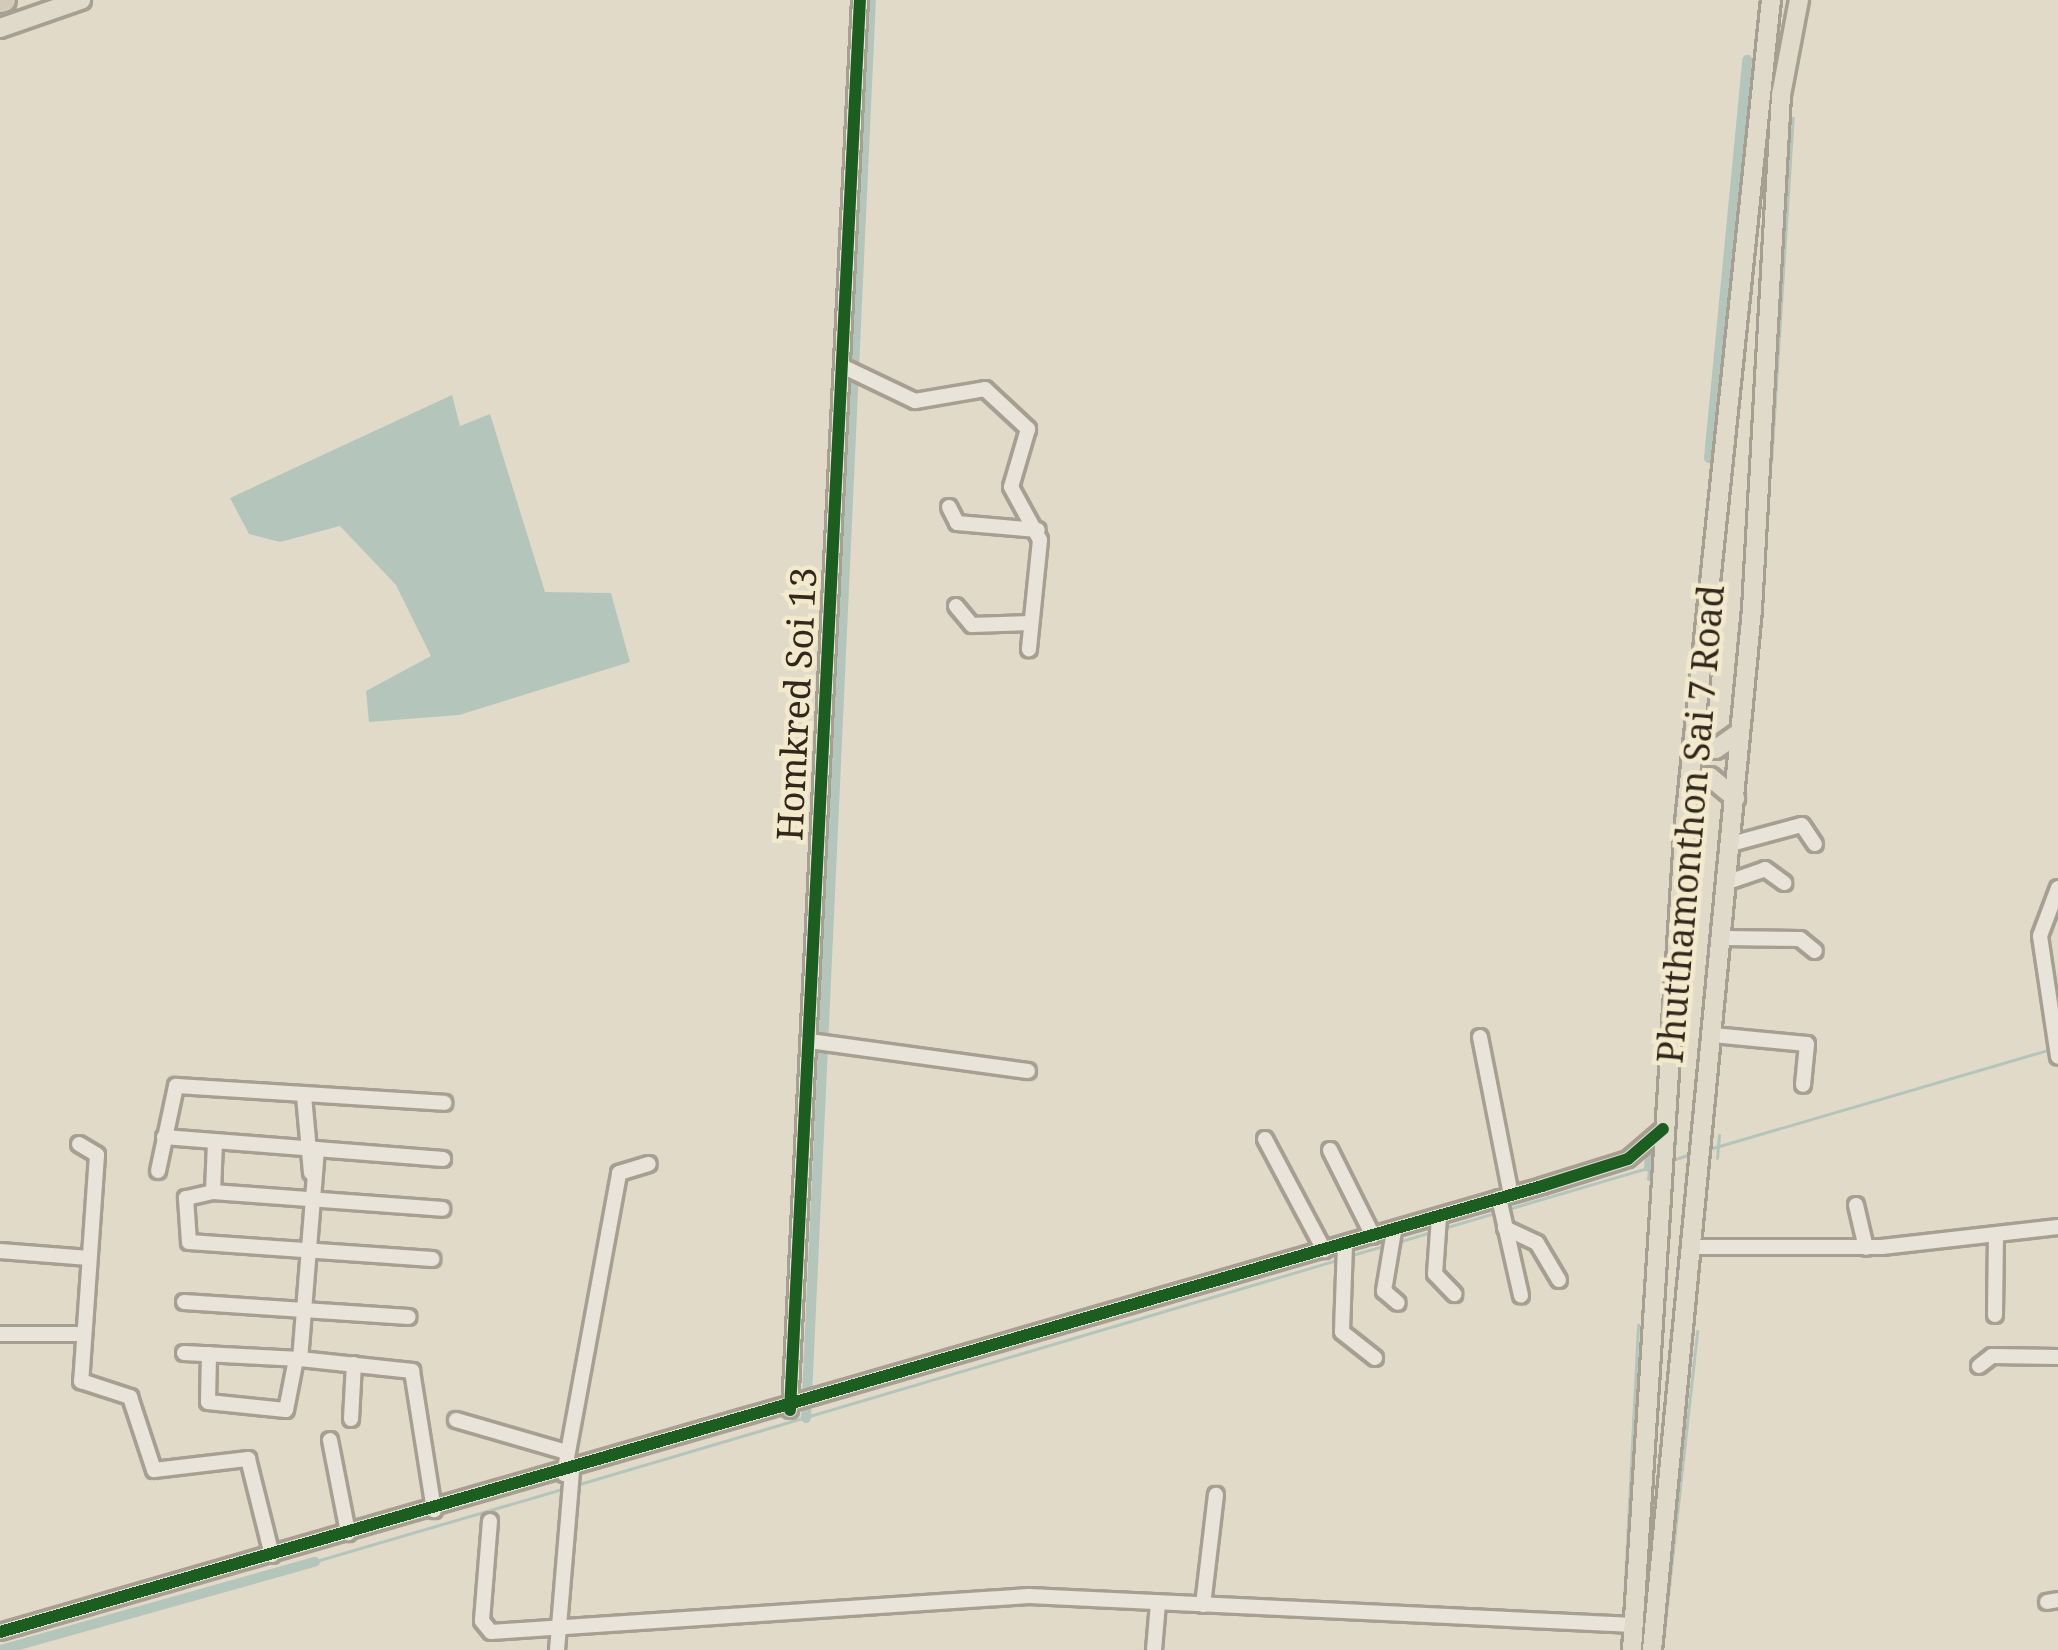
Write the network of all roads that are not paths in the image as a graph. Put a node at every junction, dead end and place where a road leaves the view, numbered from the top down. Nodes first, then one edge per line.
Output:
1 (81, 0) edge
2 (860, 0) edge
3 (1758, 0) edge
4 (1771, 0) edge
5 (1787, 0) edge
6 (1799, 0) edge
7 (0, 28) edge
8 (1773, 85) junction
9 (850, 369) junction
10 (949, 507) dead end
11 (1038, 530) junction
12 (956, 606) dead end
13 (1031, 623) junction
14 (1029, 649) dead end
15 (1739, 733) junction
16 (1695, 735) junction
17 (1688, 796) junction
18 (1735, 798) junction
19 (1731, 844) junction
20 (1815, 844) dead end
21 (1728, 882) junction
22 (1784, 883) dead end
23 (2058, 888) edge
24 (1723, 938) junction
25 (1814, 951) dead end
26 (1713, 1035) junction
27 (1480, 1037) dead end
28 (2056, 1037) edge
29 (817, 1042) junction
30 (2058, 1057) edge
31 (1028, 1071) dead end
32 (1802, 1085) dead end
33 (304, 1096) junction
34 (445, 1103) dead end
35 (164, 1137) junction
36 (1265, 1139) dead end
37 (1654, 1141) junction
38 (215, 1142) junction
39 (79, 1144) dead end
40 (310, 1149) junction
41 (1330, 1150) dead end
42 (443, 1159) dead end
43 (649, 1164) dead end
44 (158, 1171) dead end
45 (213, 1192) junction
46 (314, 1198) junction
47 (1856, 1205) dead end
48 (442, 1209) dead end
49 (1504, 1209) junction
50 (1442, 1225) junction
51 (2058, 1228) edge
52 (1996, 1235) junction
53 (1373, 1236) junction
54 (1394, 1240) junction
55 (1695, 1247) junction
56 (1866, 1248) junction
57 (1324, 1250) junction
58 (0, 1251) edge
59 (309, 1251) junction
60 (1346, 1253) junction
61 (89, 1258) junction
62 (432, 1259) dead end
63 (1558, 1280) dead end
64 (1454, 1294) dead end
65 (1521, 1296) dead end
66 (184, 1302) dead end
67 (1398, 1303) dead end
68 (306, 1310) junction
69 (1995, 1316) dead end
70 (410, 1317) dead end
71 (0, 1334) edge
72 (81, 1334) junction
73 (184, 1353) dead end
74 (208, 1354) junction
75 (1375, 1358) dead end
76 (2058, 1358) edge
77 (298, 1359) junction
78 (354, 1364) junction
79 (1978, 1366) dead end
80 (802, 1407) junction
81 (351, 1419) dead end
82 (456, 1420) dead end
83 (330, 1440) dead end
84 (566, 1453) junction
85 (570, 1475) junction
86 (1216, 1495) dead end
87 (434, 1510) junction
88 (490, 1521) dead end
89 (348, 1534) junction
90 (272, 1556) junction
91 (1158, 1603) junction
92 (1204, 1605) junction
93 (1626, 1625) junction
94 (561, 1629) junction
95 (0, 1632) edge
96 (557, 1650) edge
97 (1154, 1650) edge
98 (1632, 1650) edge
99 (1652, 1650) edge

1 - 7 main road
2 - 9 street, Homkred Soi 13
3 - 8 main road
4 - 8 main road, Phutthamonthon Sai 7 Road
5 - 8 main road
6 - 8 main road
8 - 15 main road, Phutthamonthon Sai 7 Road
8 - 16 main road, Phutthamonthon Sai 7 Road
9 - 11 street
9 - 29 street, Homkred Soi 13
10 - 11 street
11 - 13 street
12 - 13 street
13 - 14 street
15 - 16 main road
15 - 18 main road, Phutthamonthon Sai 7 Road
16 - 17 main road, Phutthamonthon Sai 7 Road
17 - 18 main road
17 - 37 main road, Phutthamonthon Sai 7 Road
18 - 19 main road, Phutthamonthon Sai 7 Road
19 - 20 street
19 - 21 main road, Phutthamonthon Sai 7 Road
21 - 22 street
21 - 24 main road, Phutthamonthon Sai 7 Road
23 - 28 street
24 - 25 street
24 - 26 main road, Phutthamonthon Sai 7 Road
26 - 32 street
26 - 55 main road, Phutthamonthon Sai 7 Road
27 - 49 street
28 - 30 street
29 - 31 street
29 - 80 street, Homkred Soi 13
33 - 34 street
33 - 35 street
33 - 40 street
35 - 38 street
35 - 44 street
36 - 57 street
37 - 49 street
37 - 93 main road, Phutthamonthon Sai 7 Road
38 - 40 street
38 - 45 street
39 - 61 street
40 - 42 street
40 - 46 street
41 - 53 street
43 - 84 street
45 - 46 street
45 - 59 street
46 - 48 street
46 - 59 street
47 - 56 street
49 - 50 street
49 - 63 street
49 - 65 street
50 - 54 street
50 - 64 street
51 - 52 street
52 - 56 street
52 - 69 street
53 - 54 street
53 - 60 street
54 - 67 street
55 - 56 street
55 - 99 main road, Phutthamonthon Sai 7 Road
57 - 60 street
57 - 80 street
58 - 61 street
59 - 62 street
59 - 68 street
60 - 75 street
61 - 72 street
66 - 68 street
68 - 70 street
68 - 77 street
71 - 72 street
72 - 90 street
73 - 74 street
74 - 77 street
74 - 77 street
76 - 79 street
77 - 78 street
78 - 81 street
78 - 87 street
80 - 85 street
82 - 84 street
83 - 89 street
84 - 85 street
85 - 87 street
85 - 94 street
86 - 92 street
87 - 89 street
88 - 94 street
89 - 90 street
90 - 95 street
91 - 92 street
91 - 94 street
91 - 97 street
92 - 93 street
93 - 98 main road, Phutthamonthon Sai 7 Road
94 - 96 street

